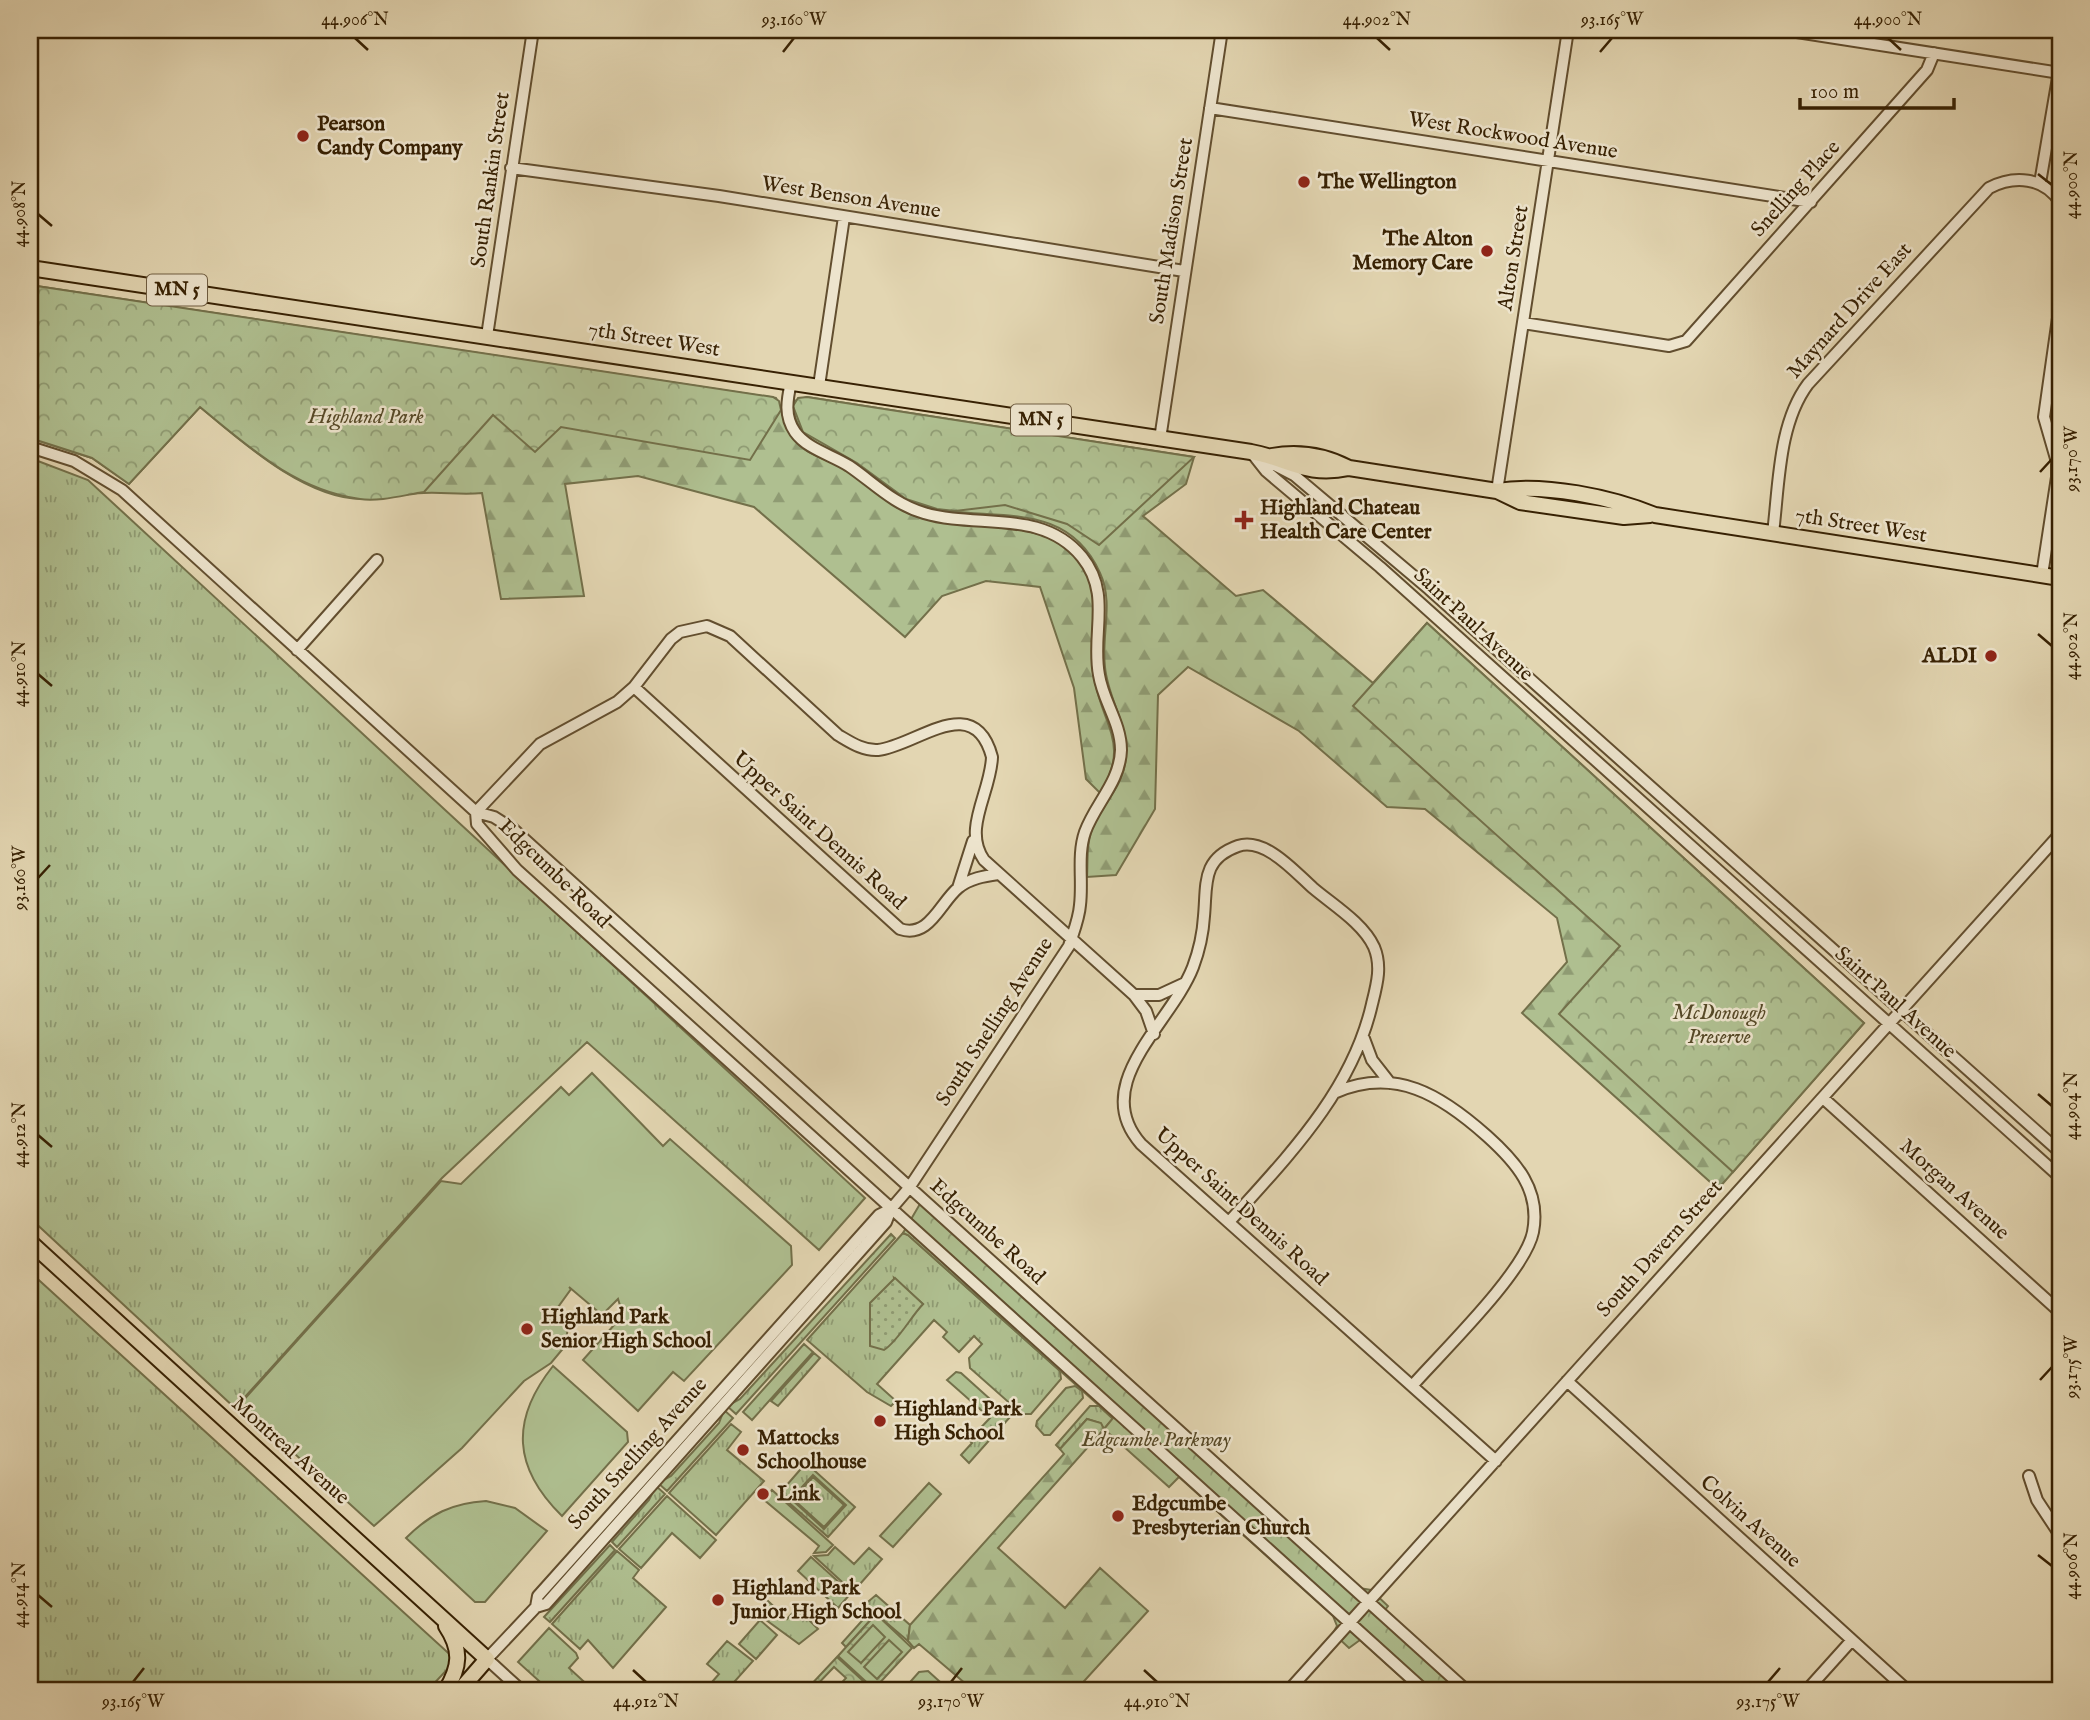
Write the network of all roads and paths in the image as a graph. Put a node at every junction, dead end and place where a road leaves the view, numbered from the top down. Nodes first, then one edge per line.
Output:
1 (533, 30) edge
2 (1222, 30) edge
3 (1568, 30) edge
4 (1784, 30) edge
5 (1934, 53) junction
6 (2060, 73) edge
7 (1210, 108) junction
8 (1548, 161) junction
9 (511, 168) junction
10 (2040, 183) junction
11 (1811, 202) junction
12 (2060, 202) edge
13 (844, 218) junction
14 (30, 268) edge
15 (1184, 271) junction
16 (2060, 303) edge
17 (1523, 323) junction
18 (487, 335) junction
19 (791, 382) junction
20 (819, 386) junction
21 (1160, 439) junction
22 (30, 447) edge
23 (1251, 452) junction
24 (1497, 491) junction
25 (1773, 533) junction
26 (377, 560) dead end
27 (2042, 575) junction
28 (2060, 578) edge
29 (297, 650) junction
30 (634, 687) junction
31 (476, 812) junction
32 (975, 834) junction
33 (2060, 834) edge
34 (999, 874) junction
35 (958, 888) junction
36 (1071, 938) junction
37 (1187, 981) junction
38 (1134, 995) junction
39 (1902, 1010) junction
40 (1890, 1023) junction
41 (1154, 1034) junction
42 (1363, 1036) junction
43 (1390, 1083) junction
44 (1334, 1093) junction
45 (1823, 1098) junction
46 (2060, 1152) edge
47 (2060, 1177) edge
48 (909, 1188) junction
49 (891, 1209) junction
50 (1229, 1222) junction
51 (30, 1242) edge
52 (2060, 1312) edge
53 (1567, 1381) junction
54 (1412, 1386) junction
55 (1496, 1461) junction
56 (2029, 1476) dead end
57 (2060, 1535) edge
58 (411, 1589) junction
59 (1368, 1602) junction
60 (1350, 1623) junction
61 (1852, 1640) junction
62 (487, 1659) junction
63 (446, 1690) edge
64 (460, 1690) edge
65 (521, 1690) edge
66 (1289, 1690) edge
67 (1424, 1690) edge
68 (1466, 1690) edge
69 (1807, 1690) edge
70 (1907, 1690) edge

1 - 9 street, South Rankin Street
2 - 7 street, South Madison Street
3 - 8 street, Alton Street
4 - 5 street
5 - 6 street
5 - 11 street, Snelling Place
6 - 10 street
7 - 8 street, West Rockwood Avenue
7 - 15 street, South Madison Street
8 - 11 street, West Rockwood Avenue
8 - 17 street, Alton Street
9 - 13 street, West Benson Avenue
9 - 18 street, South Rankin Street
10 - 12 street
10 - 25 street, Maynard Drive East
11 - 17 street, Snelling Place
13 - 15 street, West Benson Avenue
13 - 20 street
14 - 18 main road, 7th Street West / MN 5
15 - 21 street, South Madison Street
16 - 27 street
17 - 24 street, Alton Street
18 - 19 main road, 7th Street West / MN 5
19 - 20 main road, 7th Street West / MN 5
19 - 36 street, South Snelling Avenue
20 - 21 main road, 7th Street West / MN 5
21 - 23 main road, 7th Street West / MN 5
22 - 29 street, Edgcumbe Road
23 - 24 main road, 7th Street West / MN 5
23 - 39 street, Saint Paul Avenue
23 - 40 street, Saint Paul Avenue
24 - 25 main road, 7th Street West / MN 5
25 - 27 main road, 7th Street West / MN 5
26 - 29 street
27 - 28 main road, 7th Street West / MN 5
29 - 31 street, Edgcumbe Road
30 - 31 street
30 - 32 street
30 - 35 street, Upper Saint Dennis Road
31 - 48 street, Edgcumbe Road
31 - 49 street, Edgcumbe Road
32 - 34 street
32 - 35 street
33 - 39 street, South Davern Street
34 - 35 street, Upper Saint Dennis Road
34 - 36 street
36 - 38 street
36 - 48 street, South Snelling Avenue
37 - 38 street
37 - 41 street, Upper Saint Dennis Road
37 - 42 street, Upper Saint Dennis Road
38 - 41 street
39 - 40 street, South Davern Street
39 - 46 street, Saint Paul Avenue
40 - 45 street, South Davern Street
40 - 47 street, Saint Paul Avenue
41 - 50 street, Upper Saint Dennis Road
42 - 43 street
42 - 44 street, Upper Saint Dennis Road
43 - 44 street
43 - 54 street
44 - 50 street, Upper Saint Dennis Road
45 - 52 street, Morgan Avenue
45 - 53 street, South Davern Street
48 - 49 street, South Snelling Avenue
48 - 59 street, Edgcumbe Road
49 - 60 street, Edgcumbe Road
49 - 62 street, South Snelling Avenue
50 - 54 street, Upper Saint Dennis Road
51 - 58 main road, Montreal Avenue
53 - 55 street, South Davern Street
53 - 61 street, Colvin Avenue
54 - 55 street, Upper Saint Dennis Road
55 - 59 street, South Davern Street
56 - 57 street
58 - 62 main road, Montreal Avenue
58 - 63 main road
59 - 60 street, South Davern Street
59 - 68 street, Edgcumbe Road
60 - 66 street, South Davern Street
60 - 67 street, Edgcumbe Road
61 - 69 street
61 - 70 street, Colvin Avenue
62 - 64 main road
62 - 65 street, Montreal Avenue

